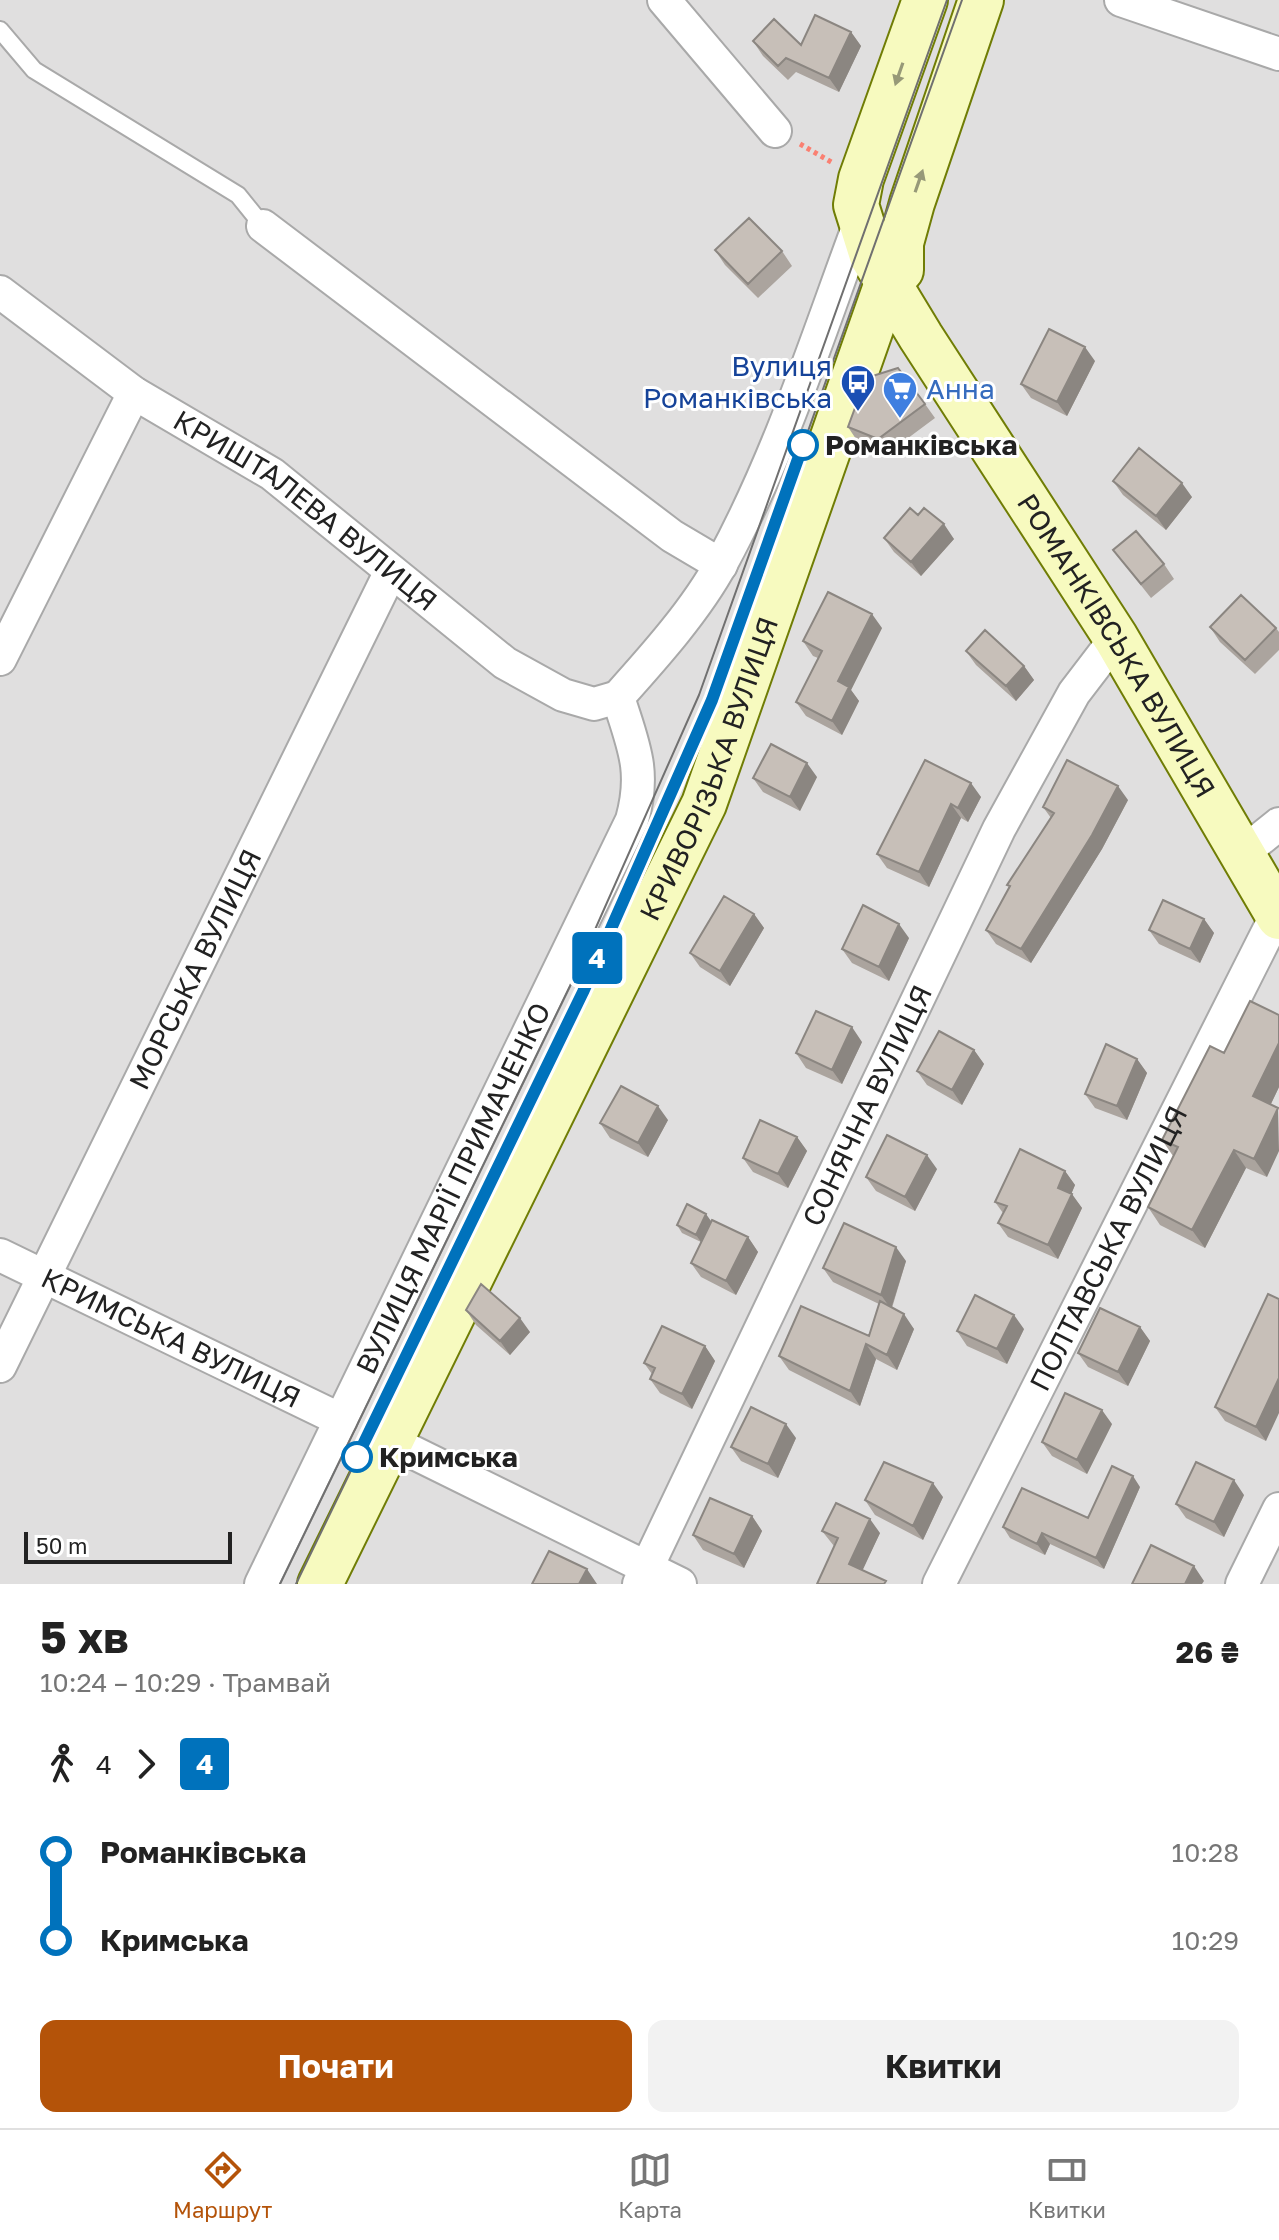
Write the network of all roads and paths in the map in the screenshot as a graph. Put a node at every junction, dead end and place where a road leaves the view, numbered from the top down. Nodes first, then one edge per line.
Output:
1 (664, 0) edge
2 (925, 0) edge
3 (981, 0) edge
4 (1121, 0) edge
5 (0, 30) edge
6 (1279, 54) edge
7 (775, 131) joint
8 (861, 179) junction
9 (859, 225) junction
10 (263, 226) joint
11 (895, 263) junction
12 (0, 292) edge
13 (921, 337) joint
14 (134, 393) junction
15 (721, 565) junction
16 (391, 571) junction
17 (1116, 638) junction
18 (0, 659) edge
19 (618, 697) junction
20 (1279, 824) edge
21 (1244, 852) junction
22 (1278, 915) edge
23 (0, 1255) edge
24 (45, 1274) junction
25 (0, 1366) edge
26 (341, 1420) junction
27 (390, 1441) junction
28 (1279, 1509) edge
29 (644, 1576) edge
30 (261, 1584) edge
31 (320, 1584) edge
32 (680, 1584) edge
33 (939, 1584) edge
34 (1242, 1584) edge

1 - 7 street
2 -> 8 street, КРИВОРІЗЬКА ВУЛИЦЯ
11 -> 3 street, КРИВОРІЗЬКА ВУЛИЦЯ
4 - 6 street
5 - 10 lane
7 - 8 path
8 - 9 street, КРИВОРІЗЬКА ВУЛИЦЯ
9 - 11 street, КРИВОРІЗЬКА ВУЛИЦЯ
9 - 15 street
10 - 15 street
11 - 13 street, КРИВОРІЗЬКА ВУЛИЦЯ
11 - 27 street, КРИВОРІЗЬКА ВУЛИЦЯ
12 - 14 street, КРИШТАЛЕВА ВУЛИЦЯ
13 - 17 street, РОМАНКІВСЬКА ВУЛИЦЯ
14 - 16 street, КРИШТАЛЕВА ВУЛИЦЯ
14 - 18 street
15 - 19 street
16 - 19 street, КРИШТАЛЕВА ВУЛИЦЯ
16 - 24 street, МОРСЬКА ВУЛИЦЯ
17 - 21 street, РОМАНКІВСЬКА ВУЛИЦЯ
17 - 29 street, СОНЯЧНА ВУЛИЦЯ
19 - 26 street, ВУЛИЦЯ МАРІЇ ПРИМАЧЕНКО
20 - 21 street
21 - 22 street, РОМАНКІВСЬКА ВУЛИЦЯ
22 - 33 street, ПОЛТАВСЬКА ВУЛИЦЯ
23 - 24 street, КРИМСЬКА ВУЛИЦЯ
24 - 25 street, МОРСЬКА ВУЛИЦЯ
24 - 26 street, КРИМСЬКА ВУЛИЦЯ
26 - 30 street, ВУЛИЦЯ МАРІЇ ПРИМАЧЕНКО
27 - 29 street
27 - 31 street, КРИВОРІЗЬКА ВУЛИЦЯ
28 - 34 street
29 - 32 street

